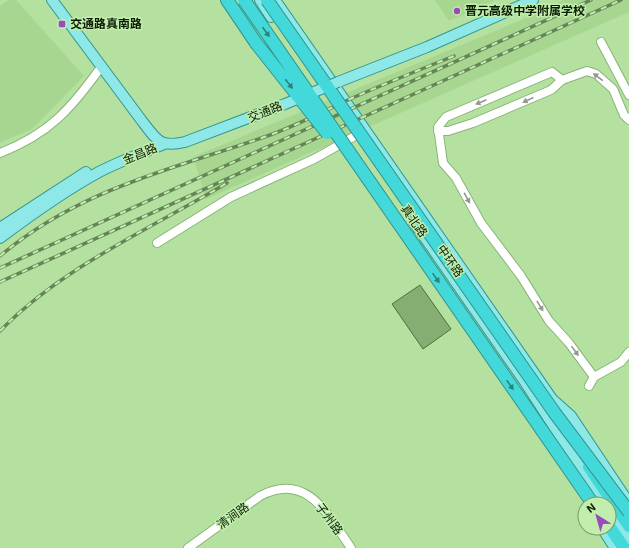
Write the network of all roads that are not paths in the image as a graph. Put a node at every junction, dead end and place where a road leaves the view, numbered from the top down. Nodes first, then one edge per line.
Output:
1 (52, 0) edge
2 (227, 0) edge
3 (244, 0) edge
4 (260, 0) edge
5 (267, 0) edge
6 (275, 0) edge
7 (533, 0) edge
8 (601, 42) dead end
9 (101, 67) junction
10 (562, 80) junction
11 (629, 95) edge
12 (629, 120) edge
13 (438, 131) junction
14 (355, 136) junction
15 (164, 144) junction
16 (0, 153) edge
17 (0, 228) edge
18 (0, 238) edge
19 (157, 243) dead end
20 (414, 246) junction
21 (629, 352) edge
22 (594, 377) junction
23 (589, 386) dead end
24 (552, 399) junction
25 (554, 412) junction
26 (558, 434) junction
27 (281, 488) joint
28 (580, 496) edge
29 (587, 496) edge
30 (599, 496) edge
31 (629, 503) edge
32 (629, 512) edge
33 (629, 516) edge
34 (617, 524) edge
35 (629, 526) edge
36 (607, 536) edge
37 (616, 536) edge
38 (629, 542) edge
39 (188, 548) edge
40 (351, 548) edge
41 (615, 548) edge
42 (624, 548) edge

1 - 9 main road
2 -> 20 highway, bridge
3 -> 20 highway, 中环路, bridge
4 - 14 main road, 真北路
5 - 25 highway, 中环路, bridge
6 - 24 main road, 真北路
7 - 15 main road, 交通路, bridge
8 - 11 street
9 - 15 main road
9 - 16 street
12 -> 10 street
10 -> 13 street
10 -> 13 street
13 -> 22 street
14 - 19 street
14 - 26 main road, 真北路
15 - 17 main road, 金昌路
15 - 18 main road, 金昌路
20 -> 29 highway, 中环路, bridge
21 - 22 street
22 - 23 street
24 - 31 main road, 真北路
24 - 33 main road, 真北路
25 - 32 highway, bridge
25 - 35 highway, 中环路, bridge
26 - 28 main road
26 - 30 main road, 真北路
27 - 39 street, 清涧路
27 - 40 street, 子州路
34 - 38 main road
36 - 41 main road
37 - 42 highway

